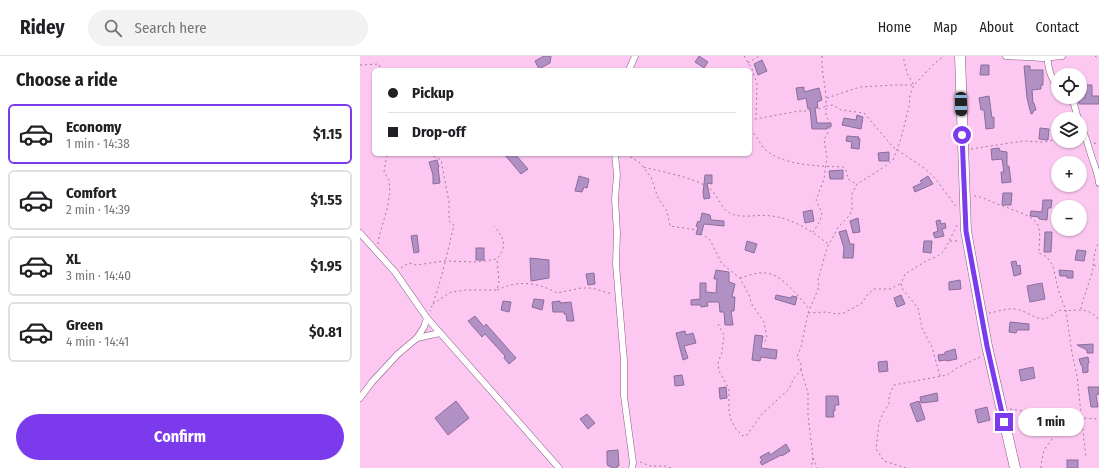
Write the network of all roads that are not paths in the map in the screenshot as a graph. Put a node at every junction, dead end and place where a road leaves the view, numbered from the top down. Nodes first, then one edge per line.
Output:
1 (635, 56) edge
2 (960, 56) edge
3 (1006, 56) edge
4 (1062, 56) edge
5 (1048, 57) junction
6 (630, 68) edge
7 (1051, 76) edge
8 (1087, 141) edge
9 (615, 156) edge
10 (1099, 183) edge
11 (360, 233) edge
12 (427, 318) junction
13 (440, 333) junction
14 (417, 338) junction
15 (360, 398) edge
16 (632, 465) edge
17 (559, 468) edge
18 (1015, 468) edge

1 - 6 street
2 - 18 main road
3 - 5 street
4 - 5 street
5 - 7 street
8 - 10 street
9 - 16 street
11 - 12 street
12 - 13 street
12 - 14 street
13 - 14 street
13 - 17 street
14 - 15 street

